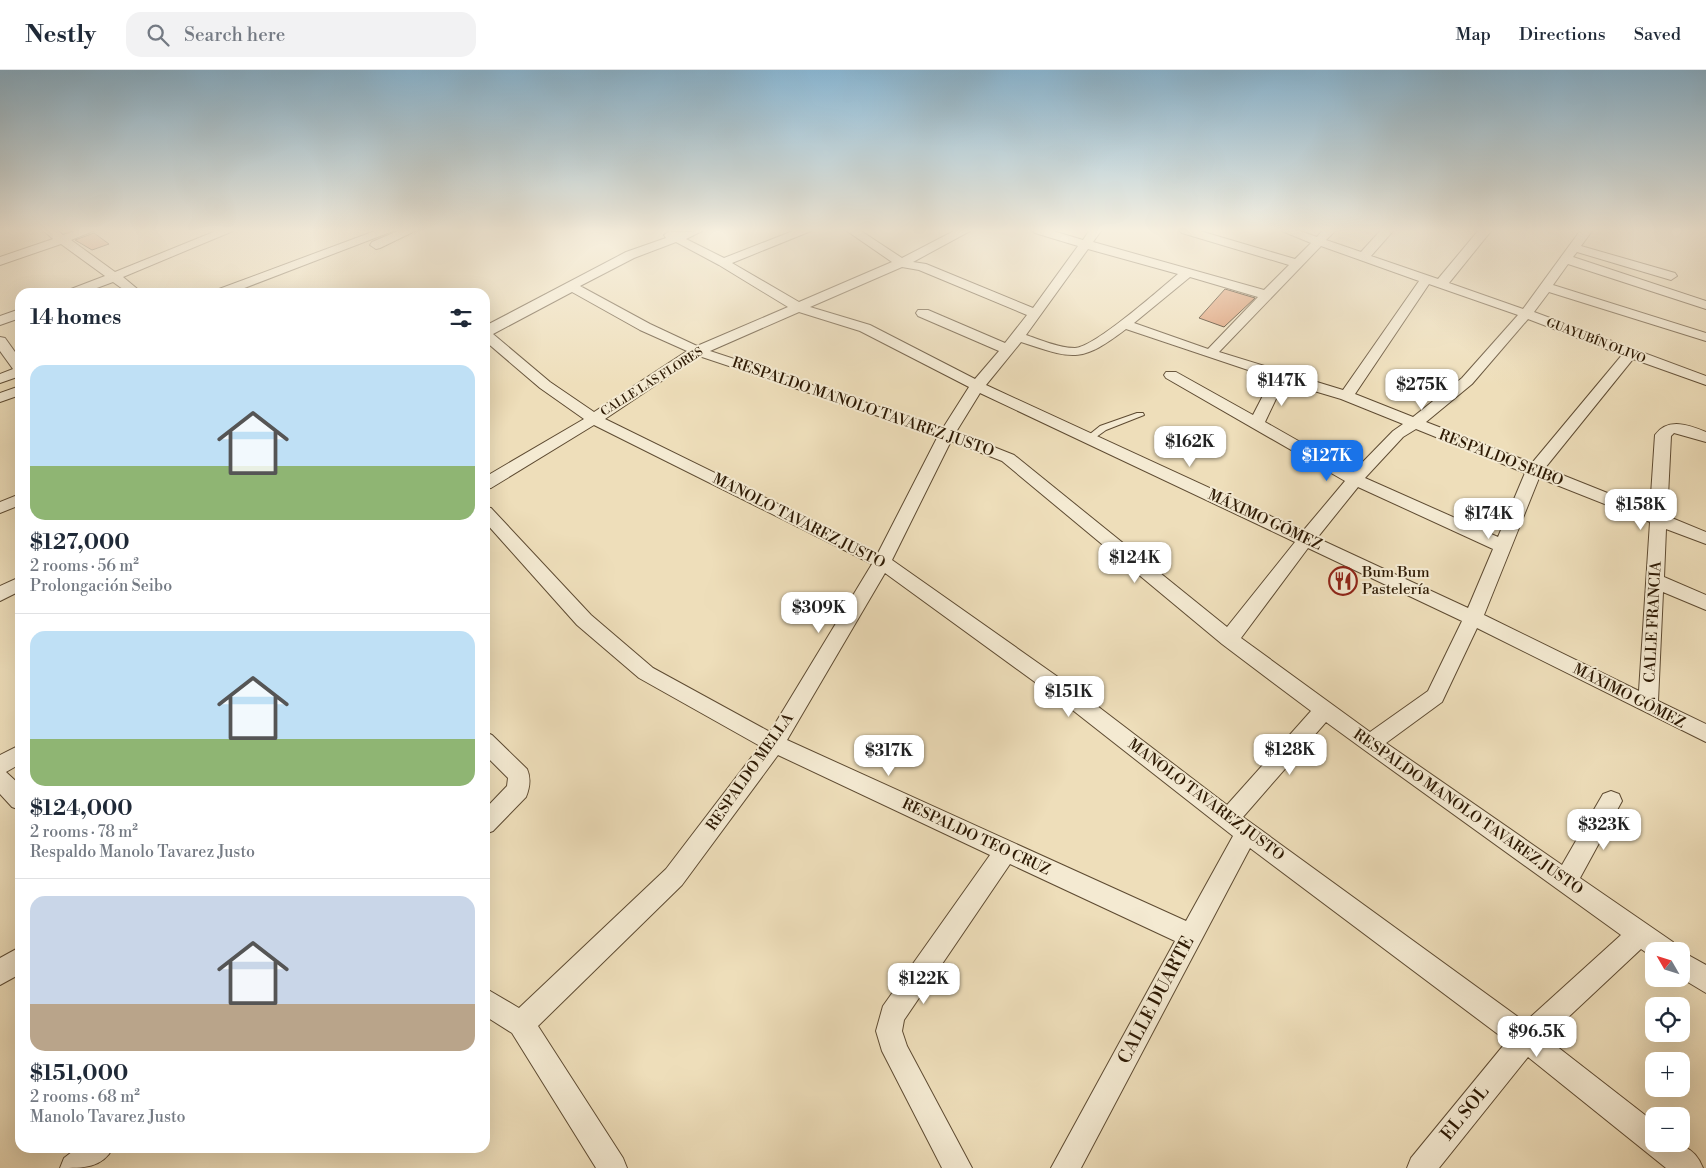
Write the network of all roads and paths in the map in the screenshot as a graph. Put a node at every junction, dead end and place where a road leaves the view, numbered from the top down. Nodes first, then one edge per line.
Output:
1 (103, 282) edge
2 (250, 282) edge
3 (578, 282) edge
4 (755, 282) edge
5 (858, 282) edge
6 (959, 282) edge
7 (1057, 282) edge
8 (1176, 282) edge
9 (1222, 282) edge
10 (1278, 282) edge
11 (1424, 282) edge
12 (1435, 282) edge
13 (1550, 282) edge
14 (1645, 282) edge
15 (1440, 284) joint
16 (572, 287) junction
17 (1547, 287) junction
18 (87, 288) edge
19 (235, 288) edge
20 (1267, 294) junction
21 (1706, 305) edge
22 (800, 308) junction
23 (923, 313) dead end
24 (1034, 313) junction
25 (1526, 314) junction
26 (15, 315) edge
27 (0, 321) edge
28 (1124, 324) junction
29 (490, 329) edge
30 (1706, 337) edge
31 (490, 339) edge
32 (0, 341) edge
33 (1013, 343) junction
34 (698, 351) junction
35 (1210, 354) junction
36 (1630, 354) junction
37 (15, 363) edge
38 (15, 372) edge
39 (1172, 375) dead end
40 (1280, 376) junction
41 (0, 379) edge
42 (1706, 381) edge
43 (977, 386) junction
44 (15, 392) edge
45 (1346, 396) junction
46 (0, 398) edge
47 (1140, 415) dead end
48 (594, 419) junction
49 (1256, 424) junction
50 (1414, 424) junction
51 (947, 434) junction
52 (1706, 437) edge
53 (1089, 438) junction
54 (1534, 471) junction
55 (1354, 480) junction
56 (490, 481) edge
57 (15, 501) edge
58 (0, 508) edge
59 (490, 517) edge
60 (1658, 519) junction
61 (1706, 538) edge
62 (1306, 539) junction
63 (1504, 547) junction
64 (882, 562) junction
65 (1656, 581) junction
66 (15, 586) edge
67 (0, 594) edge
68 (1706, 603) edge
69 (1473, 618) junction
70 (1229, 639) junction
71 (1648, 705) junction
72 (1324, 710) junction
73 (1706, 734) edge
74 (1370, 743) junction
75 (774, 744) junction
76 (490, 746) edge
77 (15, 757) edge
78 (0, 765) edge
79 (0, 779) edge
80 (15, 795) edge
81 (1611, 801) dead end
82 (490, 819) edge
83 (1238, 826) junction
84 (1006, 851) junction
85 (1565, 881) junction
86 (1639, 934) junction
87 (1192, 936) junction
88 (1651, 942) edge
89 (15, 962) edge
90 (1690, 969) edge
91 (0, 973) edge
92 (1706, 980) edge
93 (490, 1005) edge
94 (521, 1024) junction
95 (1526, 1039) junction
96 (1645, 1133) edge
97 (1668, 1152) edge
98 (92, 1153) edge
99 (74, 1168) edge
100 (613, 1168) edge
101 (958, 1168) edge
102 (1066, 1168) edge
103 (1421, 1168) edge
104 (1689, 1168) edge

1 - 18 street
2 - 19 street
3 - 16 street
4 - 22 street, MÁXIMO GÓMEZ
5 - 22 street, CALLE LAS FLORES
6 - 24 street
7 - 24 street, RESPALDO MELLA
8 - 28 street
9 - 20 street
10 - 20 street
11 - 45 street
12 - 15 street, GUAYUBÍN OLIVO
13 - 17 street
14 - 21 street
15 - 25 street, GUAYUBÍN OLIVO
16 - 29 street, MANOLO TAVAREZ JUSTO
16 - 34 street, RESPALDO MANOLO TAVAREZ JUSTO
17 - 25 street
17 - 30 street
20 - 35 street
22 - 34 street, CALLE LAS FLORES
22 - 43 street, MÁXIMO GÓMEZ
23 - 33 street
24 - 33 street, RESPALDO MELLA
25 - 36 street, GUAYUBÍN OLIVO
25 - 50 street
26 - 27 street
28 - 33 street
28 - 35 street, RESPALDO SEIBO
31 - 48 street, MANOLO TAVAREZ JUSTO
32 - 37 street
33 - 43 street, RESPALDO MELLA
34 - 48 street, CALLE LAS FLORES
34 - 51 street, RESPALDO MANOLO TAVAREZ JUSTO
35 - 40 street, RESPALDO SEIBO
36 - 42 street, GUAYUBÍN OLIVO
36 - 54 street
38 - 41 street
39 - 49 street
40 - 45 street, RESPALDO SEIBO
40 - 49 street
43 - 51 street, RESPALDO MELLA
43 - 53 street, MÁXIMO GÓMEZ
44 - 46 street
45 - 50 street, RESPALDO SEIBO
47 - 53 lane
48 - 56 street, CALLE LAS FLORES
48 - 64 street, MANOLO TAVAREZ JUSTO
49 - 55 street
50 - 54 street, RESPALDO SEIBO
50 - 55 street
51 - 64 street, RESPALDO MELLA
51 - 70 street, RESPALDO MANOLO TAVAREZ JUSTO
52 - 60 street, CALLE FRANCIA
53 - 62 street, MÁXIMO GÓMEZ
54 - 60 street, RESPALDO SEIBO
54 - 63 street
55 - 62 street
55 - 63 street
57 - 58 street
59 - 75 street, RESPALDO TEO CRUZ
60 - 61 street, RESPALDO SEIBO
60 - 65 street, CALLE FRANCIA
62 - 69 street, MÁXIMO GÓMEZ
62 - 70 street
63 - 69 street
64 - 75 street, RESPALDO MELLA
64 - 83 street, MANOLO TAVAREZ JUSTO
65 - 68 street
65 - 71 street, CALLE FRANCIA
66 - 67 street
69 - 71 street, MÁXIMO GÓMEZ
69 - 74 street
70 - 72 street, RESPALDO MANOLO TAVAREZ JUSTO
71 - 73 street, MÁXIMO GÓMEZ
72 - 74 street, RESPALDO MANOLO TAVAREZ JUSTO
72 - 83 street, CALLE DUARTE
74 - 85 street, RESPALDO MANOLO TAVAREZ JUSTO
75 - 84 street, RESPALDO TEO CRUZ
75 - 94 street, RESPALDO MELLA
76 - 82 street
77 - 78 street
79 - 80 street
81 - 85 street
83 - 87 street, CALLE DUARTE
83 - 95 street, MANOLO TAVAREZ JUSTO
84 - 87 street, RESPALDO TEO CRUZ
84 - 101 street
85 - 86 street, RESPALDO MANOLO TAVAREZ JUSTO
86 - 88 street, RESPALDO MANOLO TAVAREZ JUSTO
86 - 95 street, EL SOL
87 - 102 street, CALLE DUARTE
89 - 91 street
90 - 92 street
93 - 94 street
94 - 100 street
95 - 96 street, MANOLO TAVAREZ JUSTO
95 - 103 street, EL SOL
97 - 104 street
98 - 99 street

